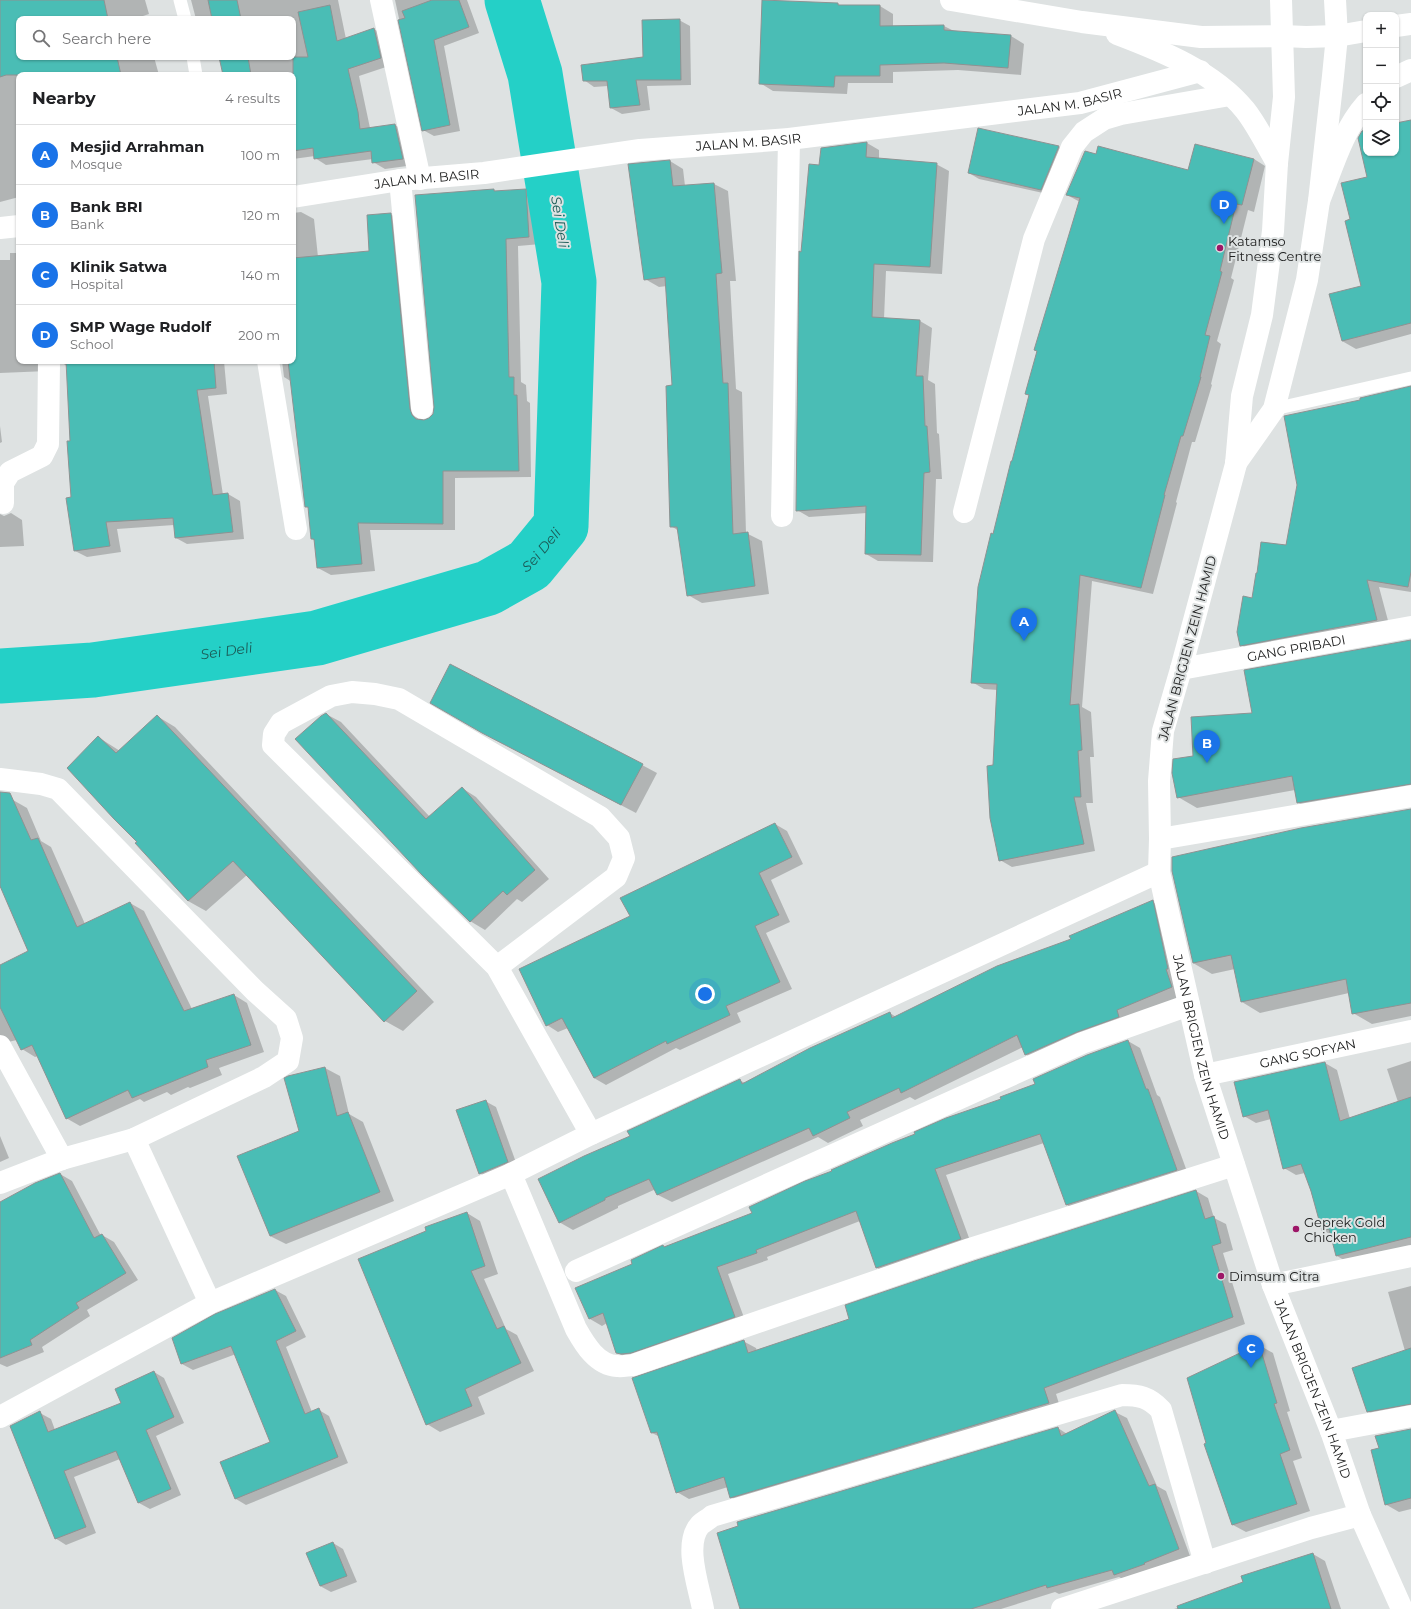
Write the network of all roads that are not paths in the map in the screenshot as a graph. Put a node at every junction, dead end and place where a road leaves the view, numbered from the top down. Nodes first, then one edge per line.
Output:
1 (180, 0) edge
2 (381, 0) edge
3 (952, 0) edge
4 (1281, 0) edge
5 (1335, 0) edge
6 (184, 16) edge
7 (1082, 22) junction
8 (1411, 24) edge
9 (1399, 26) edge
10 (1363, 32) edge
11 (1283, 36) junction
12 (1337, 36) junction
13 (194, 60) edge
14 (1200, 70) junction
15 (1411, 70) edge
16 (196, 72) edge
17 (1399, 76) edge
18 (1230, 95) junction
19 (1363, 107) edge
20 (789, 139) junction
21 (1277, 163) junction
22 (410, 180) junction
23 (296, 197) edge
24 (1319, 202) junction
25 (16, 226) edge
26 (0, 228) edge
27 (49, 364) edge
28 (268, 364) edge
29 (1411, 378) edge
30 (1242, 396) junction
31 (422, 408) dead end
32 (1274, 409) junction
33 (1236, 464) junction
34 (3, 504) dead end
35 (964, 512) dead end
36 (782, 516) dead end
37 (296, 529) dead end
38 (1411, 627) edge
39 (1181, 669) junction
40 (0, 779) edge
41 (1411, 796) edge
42 (1160, 839) junction
43 (1159, 872) junction
44 (497, 967) junction
45 (1189, 1005) junction
46 (1411, 1031) edge
47 (0, 1046) edge
48 (1205, 1075) junction
49 (591, 1134) junction
50 (134, 1139) junction
51 (62, 1159) junction
52 (1234, 1165) junction
53 (511, 1174) junction
54 (0, 1183) edge
55 (1411, 1256) edge
56 (576, 1271) dead end
57 (1273, 1285) junction
58 (210, 1303) junction
59 (1411, 1416) edge
60 (0, 1417) edge
61 (1331, 1431) junction
62 (1360, 1515) junction
63 (1205, 1563) junction
64 (1405, 1607) edge
65 (703, 1609) edge
66 (1062, 1609) edge

1 - 6 lane
2 - 22 main road
3 - 7 main road
4 - 11 main road, JALAN BRIGJEN ZEIN HAMID
5 - 12 main road, JALAN BRIGJEN ZEIN HAMID
7 - 11 main road
7 - 14 main road
8 - 9 main road
10 - 12 main road
11 - 12 main road
11 - 21 main road, JALAN BRIGJEN ZEIN HAMID
12 - 24 main road, JALAN BRIGJEN ZEIN HAMID
13 - 16 lane
14 - 18 main road
14 - 20 main road, JALAN M. BASIR
15 - 17 main road
18 - 21 main road
18 - 35 main road
19 - 24 main road
20 - 22 main road, JALAN M. BASIR
20 - 36 main road
21 - 30 main road, JALAN BRIGJEN ZEIN HAMID
22 - 23 main road, JALAN M. BASIR
22 - 31 main road
24 - 32 main road, JALAN BRIGJEN ZEIN HAMID
25 - 26 main road
27 - 34 main road
28 - 37 main road
29 - 32 lane
30 - 32 main road
30 - 33 main road, JALAN BRIGJEN ZEIN HAMID
32 - 33 main road, JALAN BRIGJEN ZEIN HAMID
33 - 39 main road, JALAN BRIGJEN ZEIN HAMID
38 - 39 main road, GANG PRIBADI
39 - 42 main road, JALAN BRIGJEN ZEIN HAMID
40 - 50 main road
41 - 42 main road
42 - 43 main road, JALAN BRIGJEN ZEIN HAMID
43 - 45 main road, JALAN BRIGJEN ZEIN HAMID
43 - 49 main road
44 - 44 main road
44 - 49 main road
45 - 48 main road, JALAN BRIGJEN ZEIN HAMID
45 - 56 main road
46 - 48 main road, GANG SOFYAN
47 - 51 main road
48 - 52 main road, JALAN BRIGJEN ZEIN HAMID
49 - 53 main road
50 - 51 main road
50 - 58 main road
51 - 54 main road
52 - 53 main road
52 - 57 main road, JALAN BRIGJEN ZEIN HAMID
53 - 58 main road
55 - 57 main road
57 - 61 main road, JALAN BRIGJEN ZEIN HAMID
58 - 60 main road
59 - 61 main road
61 - 62 main road, JALAN BRIGJEN ZEIN HAMID
62 - 63 main road
62 - 64 main road, JALAN BRIGJEN ZEIN HAMID
63 - 65 main road
63 - 66 main road

